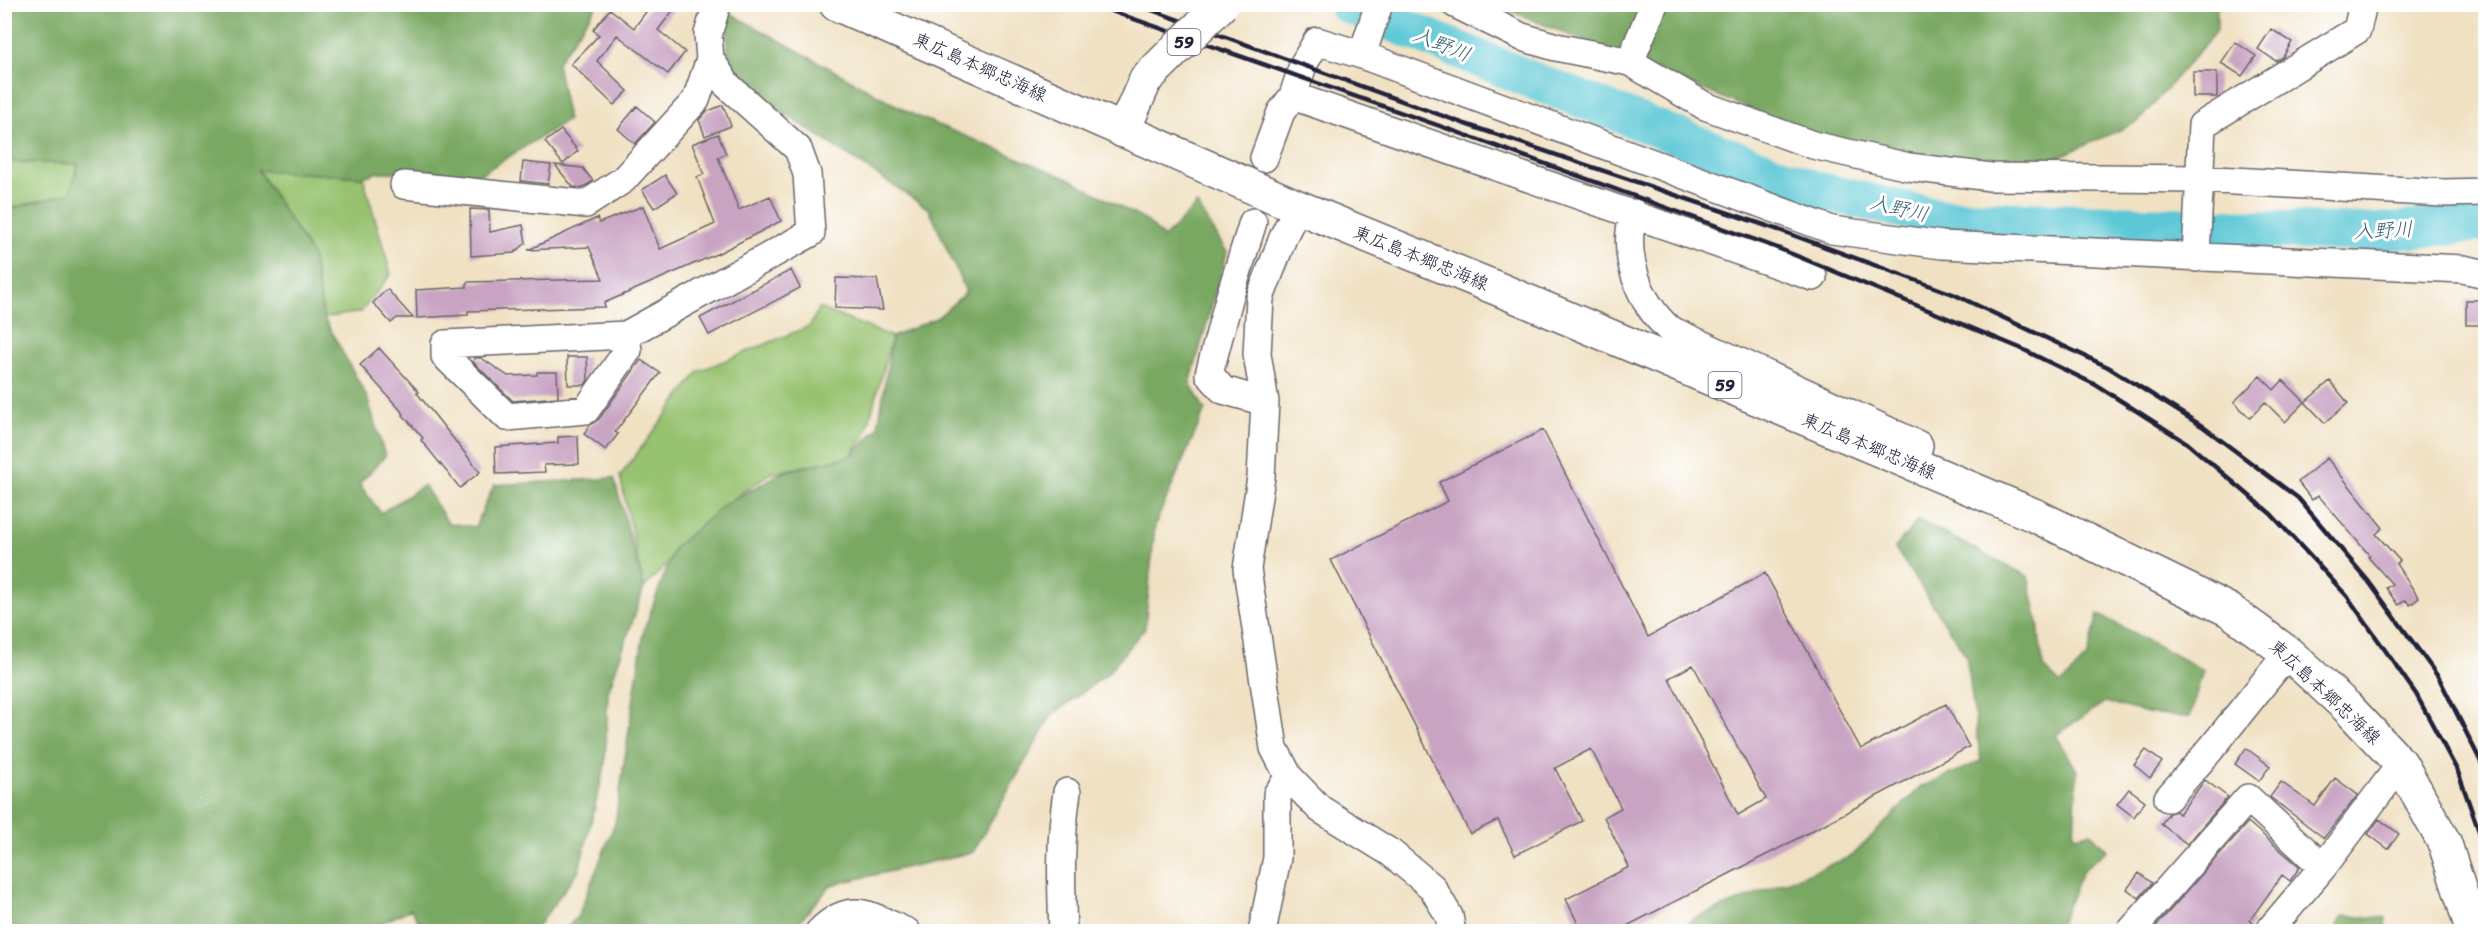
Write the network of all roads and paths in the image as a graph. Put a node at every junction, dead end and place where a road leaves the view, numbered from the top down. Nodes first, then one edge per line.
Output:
1 (717, 4) edge
2 (836, 4) edge
3 (1222, 4) edge
4 (1379, 4) edge
5 (1455, 4) edge
6 (1654, 4) edge
7 (2363, 4) edge
8 (1364, 47) junction
9 (710, 59) junction
10 (1630, 62) junction
11 (1293, 96) junction
12 (1123, 131) junction
13 (1264, 158) dead end
14 (2199, 183) junction
15 (404, 185) dead end
16 (2486, 192) edge
17 (1298, 207) junction
18 (1634, 213) junction
19 (1253, 222) dead end
20 (2196, 258) junction
21 (2486, 274) edge
22 (1813, 278) dead end
23 (626, 334) junction
24 (1265, 402) junction
25 (1914, 465) junction
26 (2288, 653) junction
27 (2401, 764) junction
28 (1289, 777) junction
29 (1067, 792) dead end
30 (2168, 798) dead end
31 (2323, 867) junction
32 (819, 932) edge
33 (906, 932) edge
34 (1063, 932) edge
35 (1262, 932) edge
36 (1452, 932) edge
37 (2130, 932) edge
38 (2268, 932) edge
39 (2473, 932) edge

1 - 9 street
2 - 12 main road, 東広島本郷忠海線 / 59
3 - 12 main road, 59, bridge
4 - 8 street
5 - 10 street
6 - 10 street
7 - 14 street
8 - 11 street
8 - 20 street
9 - 15 street
9 - 23 street
10 - 14 street
11 - 13 street
11 - 18 street
12 - 17 main road, 東広島本郷忠海線 / 59
14 - 16 street
14 - 20 street
17 - 24 street
17 - 25 main road, 東広島本郷忠海線 / 59
18 - 22 street
18 - 25 street
19 - 24 street
20 - 21 street
23 - 23 street
24 - 28 street
25 - 26 main road, 東広島本郷忠海線 / 59
26 - 27 main road, 東広島本郷忠海線 / 59
26 - 30 street
27 - 31 street
27 - 39 main road, 東広島本郷忠海線 / 59
28 - 35 street
28 - 36 street
29 - 34 street
31 - 37 street
31 - 38 street
32 - 33 street

